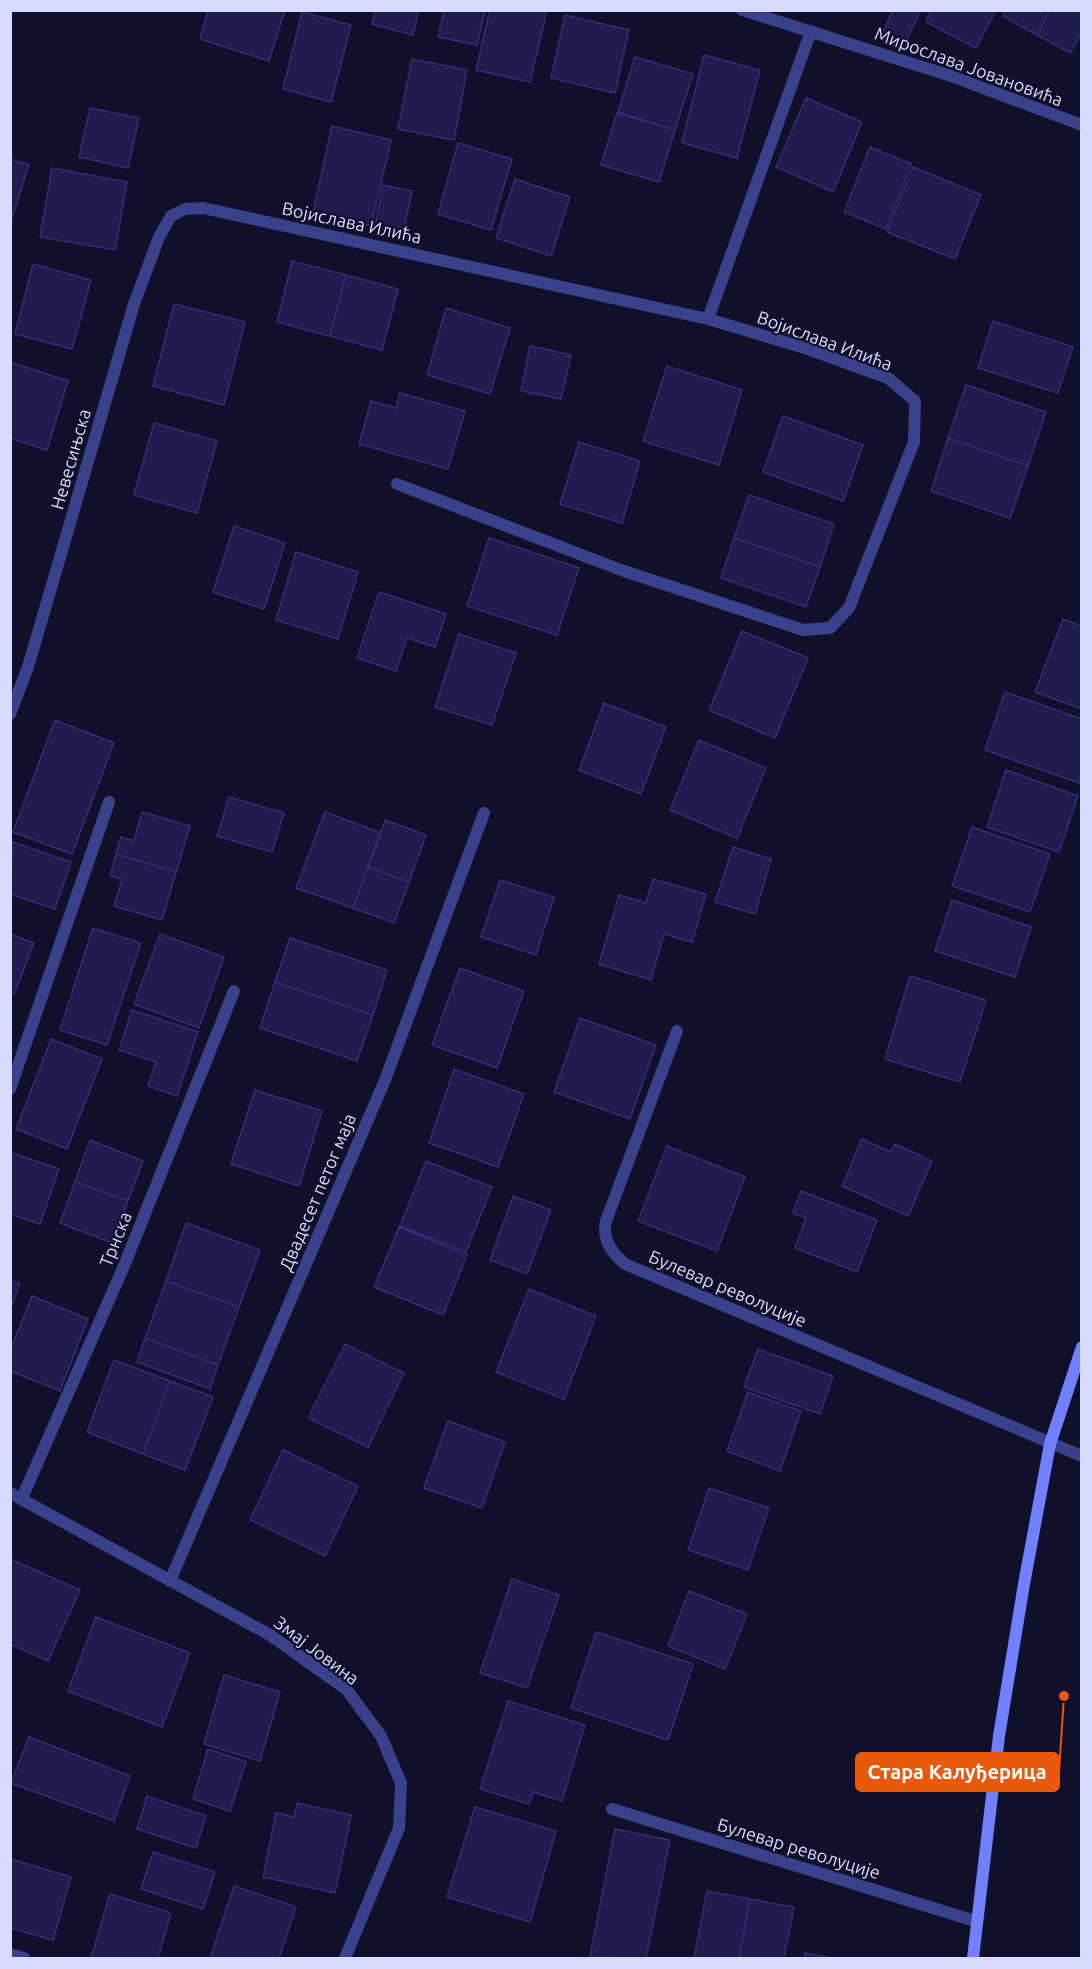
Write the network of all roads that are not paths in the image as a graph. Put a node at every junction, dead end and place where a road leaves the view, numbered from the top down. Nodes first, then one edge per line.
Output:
1 (742, 10) edge
2 (811, 31) junction
3 (1082, 125) edge
4 (171, 216) joint
5 (708, 320) junction
6 (397, 484) dead end
7 (10, 714) edge
8 (109, 802) dead end
9 (484, 813) dead end
10 (234, 991) dead end
11 (677, 1031) dead end
12 (10, 1089) edge
13 (1082, 1347) edge
14 (1050, 1444) junction
15 (1082, 1456) edge
16 (16, 1495) edge
17 (170, 1581) junction
18 (612, 1809) dead end
19 (975, 1920) junction
20 (10, 1954) edge
21 (24, 1959) edge
22 (345, 1959) edge
23 (973, 1959) edge

1 - 2 street, Мирослава Јовановића
2 - 3 street, Мирослава Јовановића
2 - 5 street
4 - 5 street, Војислава Илића
4 - 7 street, Невесињска
5 - 6 street, Војислава Илића
8 - 12 street
9 - 17 street, Двадесет петог маја
10 - 16 street, Трнска
11 - 14 street, Булевар револуције
13 - 14 main road
14 - 15 street, Булевар револуције
14 - 19 main road
16 - 17 street, Змај Јовина
17 - 22 street, Змај Јовина
18 - 19 street, Булевар револуције
19 - 23 main road
20 - 21 street

